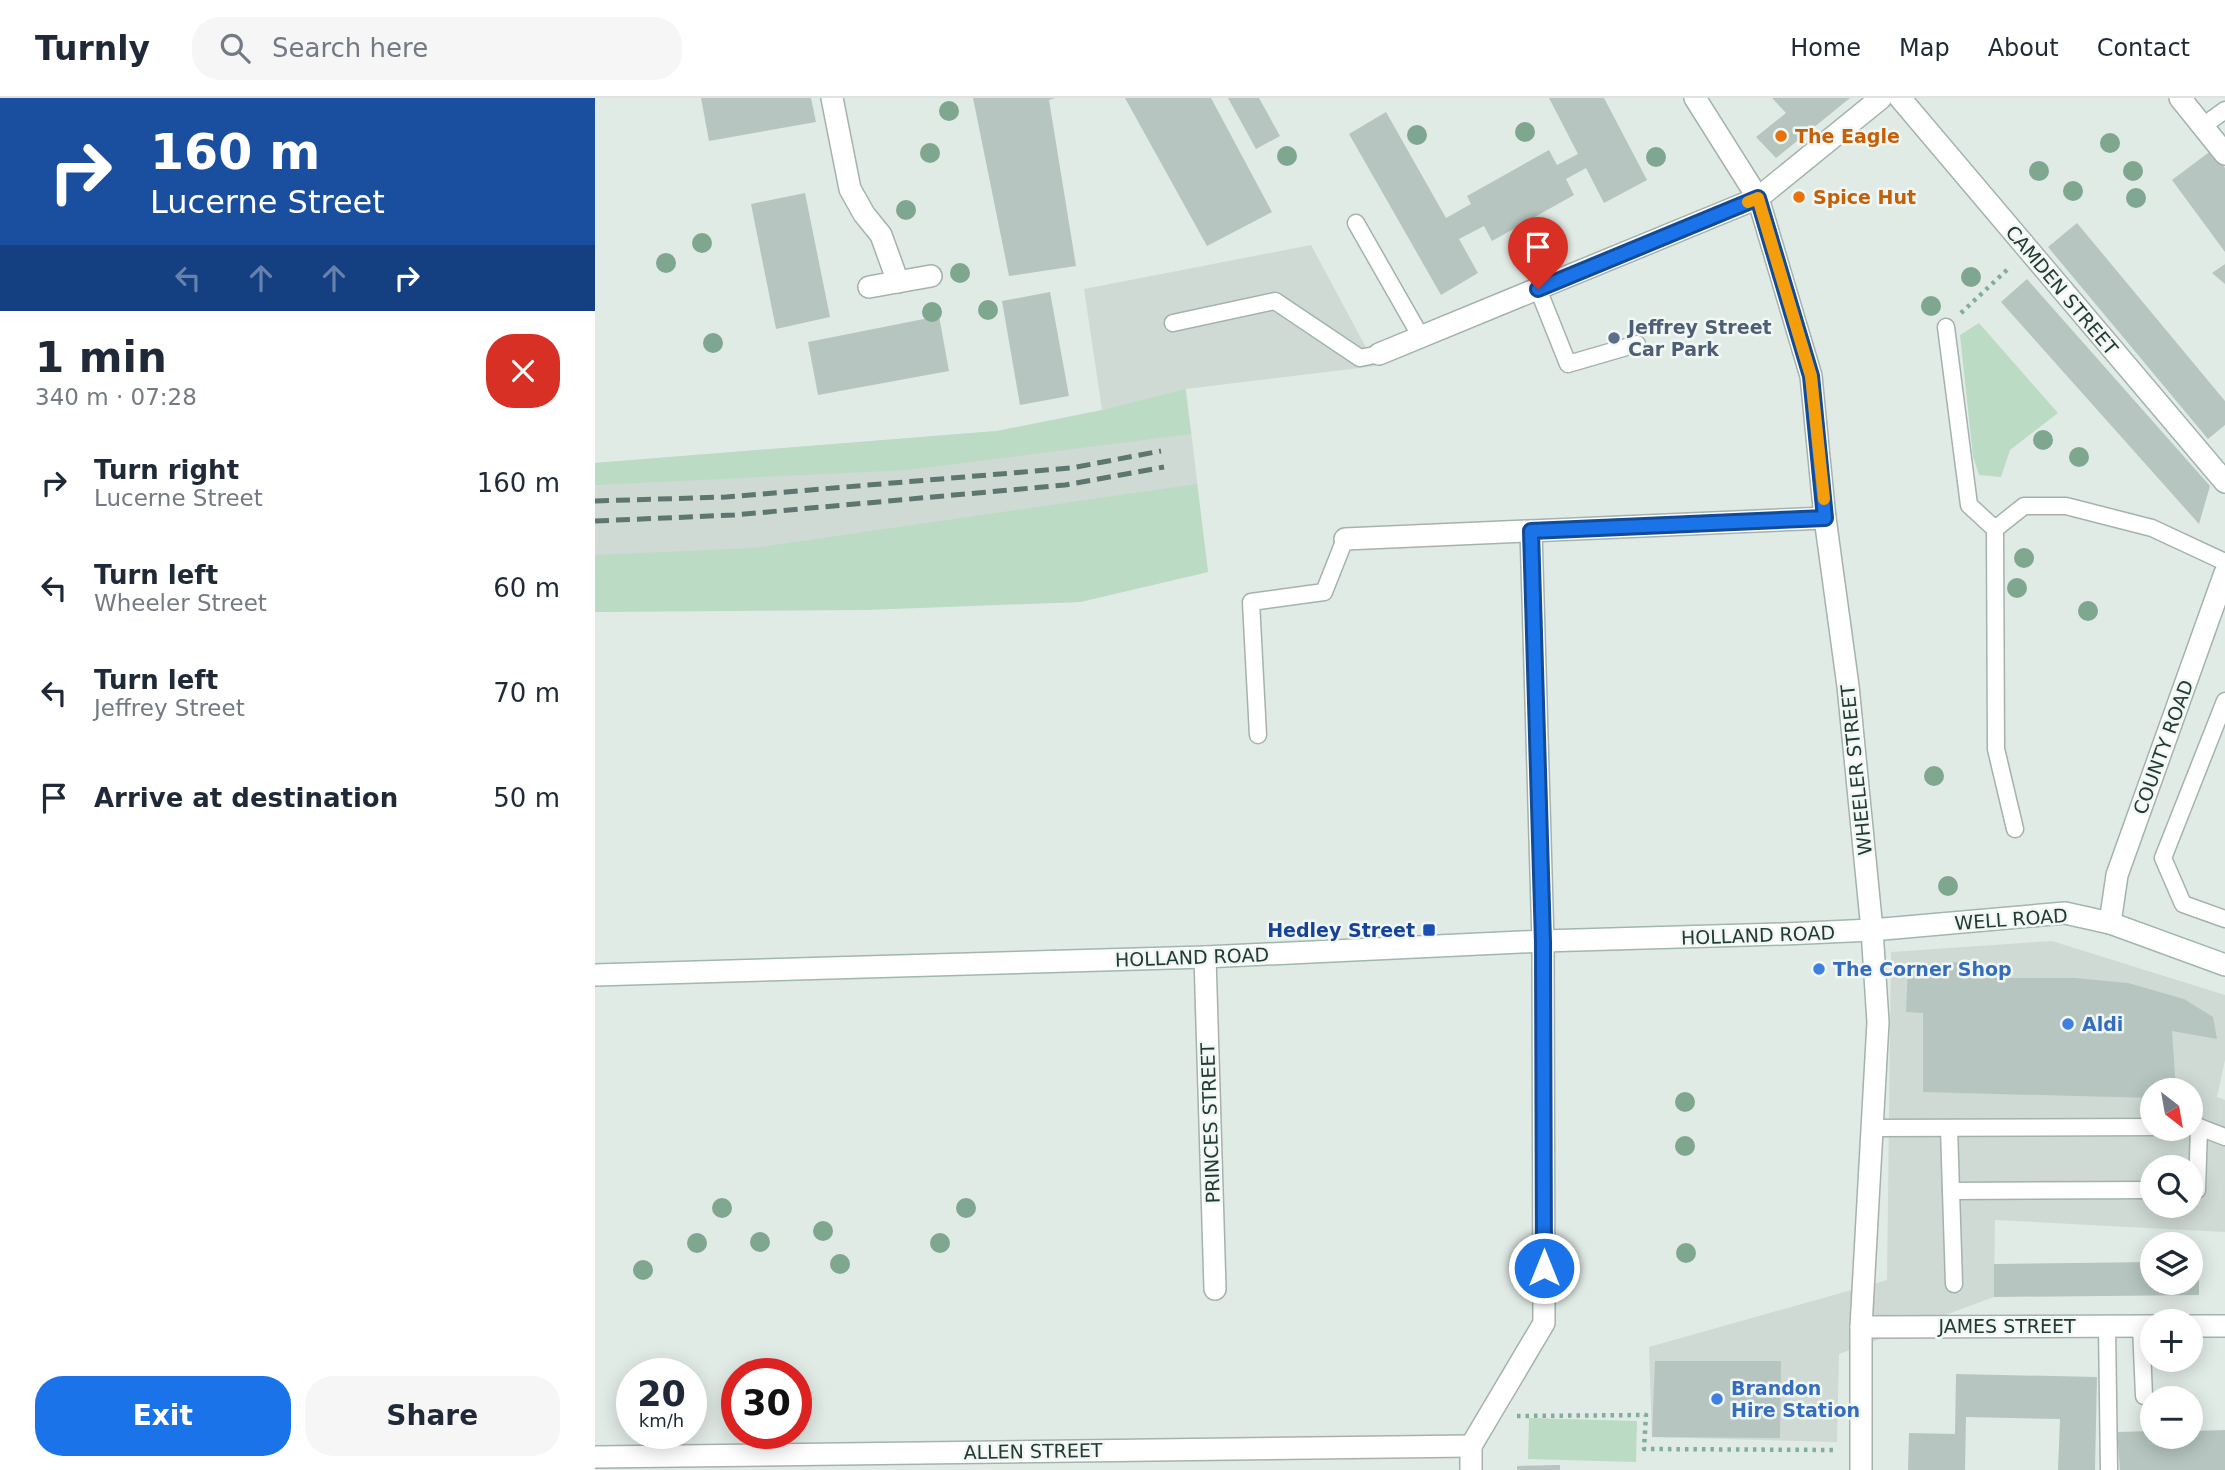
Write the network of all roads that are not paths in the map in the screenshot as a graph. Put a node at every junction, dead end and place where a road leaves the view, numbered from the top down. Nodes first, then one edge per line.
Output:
1 (832, 98) edge
2 (1695, 98) edge
3 (1881, 98) edge
4 (1900, 98) edge
5 (2180, 98) edge
6 (2225, 110) edge
7 (2203, 125) junction
8 (2225, 154) edge
9 (1758, 198) junction
10 (1356, 223) dead end
11 (932, 276) dead end
12 (898, 282) junction
13 (869, 287) dead end
14 (1538, 289) junction
15 (1173, 323) dead end
16 (1946, 327) road end
17 (1421, 337) junction
18 (1637, 344) dead end
19 (1379, 354) joint
20 (2225, 482) edge
21 (1825, 518) junction
22 (1995, 529) junction
23 (1531, 531) junction
24 (1345, 539) joint
25 (2225, 562) edge
26 (2225, 573) edge
27 (2225, 701) edge
28 (1258, 735) dead end
29 (2015, 829) dead end
30 (2225, 919) edge
31 (2110, 923) junction
32 (1872, 930) junction
33 (1543, 942) junction
34 (1205, 957) junction
35 (2225, 965) edge
36 (595, 975) edge
37 (2140, 1127) edge
38 (1872, 1128) junction
39 (1949, 1128) junction
40 (2203, 1130) edge
41 (2225, 1137) edge
42 (2140, 1190) edge
43 (1951, 1191) junction
44 (1954, 1284) dead end
45 (1215, 1289) dead end
46 (2107, 1326) junction
47 (2140, 1326) edge
48 (2203, 1326) edge
49 (2225, 1326) edge
50 (1861, 1327) junction
51 (1471, 1446) junction
52 (595, 1457) edge
53 (1164, 1460) edge
54 (1861, 1460) edge
55 (857, 1462) edge
56 (1471, 1470) edge
57 (2109, 1470) edge

1 - 12 street
2 - 9 street, WHEELER STREET
3 - 9 street
4 - 20 street, CAMDEN STREET
5 - 7 street
6 - 7 lane
7 - 8 street
9 - 14 street
9 - 21 street, WHEELER STREET
10 - 17 lane
11 - 12 street
12 - 13 street
14 - 17 street
14 - 18 lane
15 - 19 lane
16 - 22 lane
17 - 19 street
21 - 23 street
21 - 32 street, WHEELER STREET
22 - 25 lane
22 - 29 lane
23 - 24 street
23 - 33 street
24 - 28 lane
26 - 31 street, COUNTY ROAD
27 - 30 lane
31 - 32 street, WELL ROAD
31 - 35 street, WELL ROAD
32 - 33 street, HOLLAND ROAD
32 - 38 street, WHEELER STREET
33 - 34 street, HOLLAND ROAD
33 - 51 street
34 - 36 street, HOLLAND ROAD
34 - 45 street, PRINCES STREET
37 - 39 lane
38 - 39 lane
38 - 50 street, WHEELER STREET
39 - 43 lane
40 - 41 lane
42 - 43 lane
43 - 44 lane
46 - 47 street, JAMES STREET
46 - 50 street, JAMES STREET
46 - 57 lane
48 - 49 street
50 - 54 street, WHEELER STREET
51 - 53 street, ALLEN STREET
51 - 56 street
52 - 55 street, ALLEN STREET
53 - 55 street, ALLEN STREET

